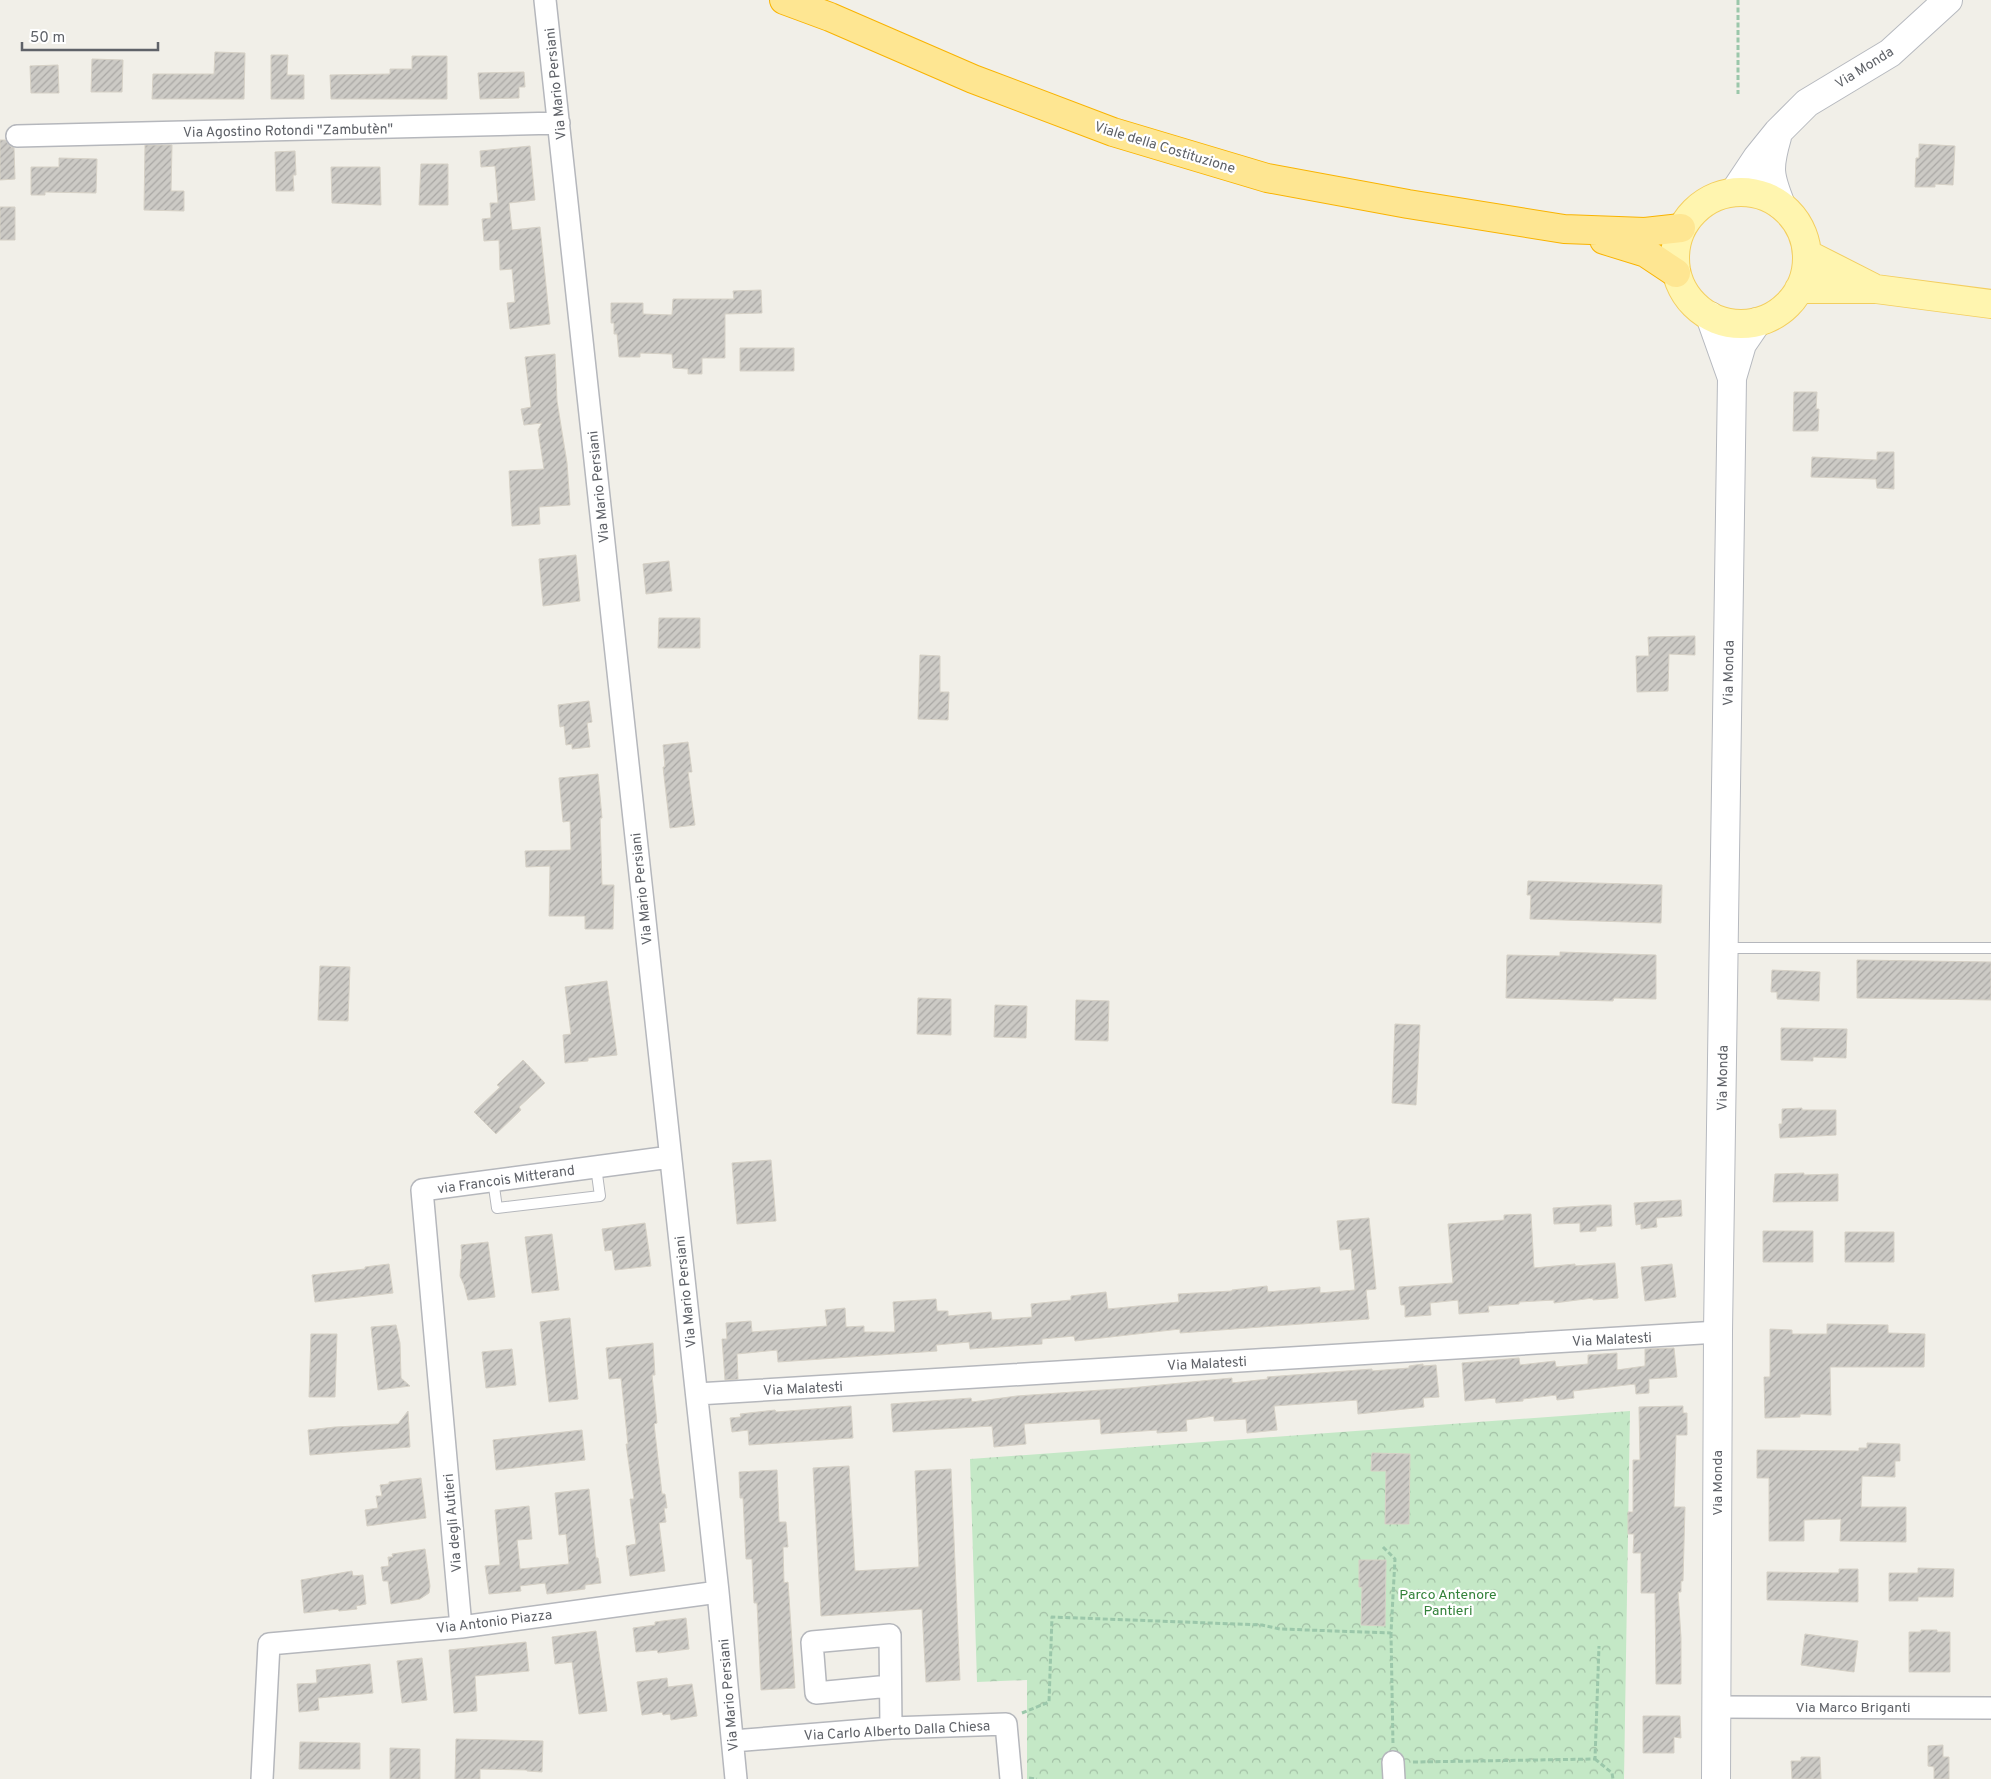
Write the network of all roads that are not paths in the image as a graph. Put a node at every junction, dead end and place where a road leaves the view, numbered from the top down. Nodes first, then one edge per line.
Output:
1 (545, 0) edge
2 (784, 0) edge
3 (1948, 0) edge
4 (559, 124) junction
5 (1778, 132) junction
6 (17, 136) dead end
7 (1736, 191) junction
8 (1781, 205) junction
9 (1681, 228) junction
10 (1564, 229) junction
11 (1807, 254) junction
12 (1676, 273) junction
13 (1799, 289) junction
14 (1876, 289) junction
15 (1991, 304) edge
16 (1710, 316) junction
17 (1757, 322) junction
18 (1732, 378) junction
19 (1724, 948) junction
20 (1991, 948) edge
21 (670, 1157) junction
22 (596, 1167) junction
23 (493, 1180) junction
24 (1718, 1332) junction
25 (697, 1394) junction
26 (443, 1420) joint
27 (718, 1592) junction
28 (461, 1627) junction
29 (890, 1686) junction
30 (1716, 1706) junction
31 (1991, 1708) edge
32 (891, 1728) junction
33 (733, 1741) junction
34 (262, 1779) edge
35 (736, 1779) edge
36 (1011, 1779) edge
37 (1716, 1779) edge

1 - 4 street, Via Mario Persiani
2 - 10 highway, Viale della Costituzione
3 - 5 main road, Via Monda
4 - 6 street, Via Agostino Rotondi "Zambutèn"
4 - 21 street, Via Mario Persiani
5 - 7 main road, Via Monda
5 - 8 main road, Via Monda
7 - 8 main road
7 - 9 main road
8 - 11 main road
9 - 10 highway, Viale della Costituzione
9 - 12 main road
10 - 12 highway, Viale della Costituzione
11 - 13 main road
11 - 14 main road
12 - 16 main road
13 - 14 main road
13 - 17 main road
14 - 15 main road
16 - 17 main road
16 - 18 main road, Via Monda
17 - 18 main road, Via Monda
18 - 19 main road, Via Monda
19 - 20 lane
19 - 24 main road, Via Monda
21 - 22 street, via Francois Mitterand
21 - 25 street, Via Mario Persiani
22 - 23 street, via Francois Mitterand
22 - 23 lane
23 - 26 street, via Francois Mitterand
24 - 25 street, Via Malatesti
24 - 30 main road, Via Monda
25 - 27 street, Via Mario Persiani
26 - 28 street, Via degli Autieri
27 - 28 street, Via Antonio Piazza
27 - 33 street, Via Mario Persiani
28 - 34 street, Via Antonio Piazza
29 - 29 street
29 - 32 street
30 - 31 street, Via Marco Briganti
30 - 37 main road, Via Monda
32 - 33 street, Via Carlo Alberto Dalla Chiesa
32 - 36 street, Via Carlo Alberto Dalla Chiesa
33 - 35 street, Via Mario Persiani

